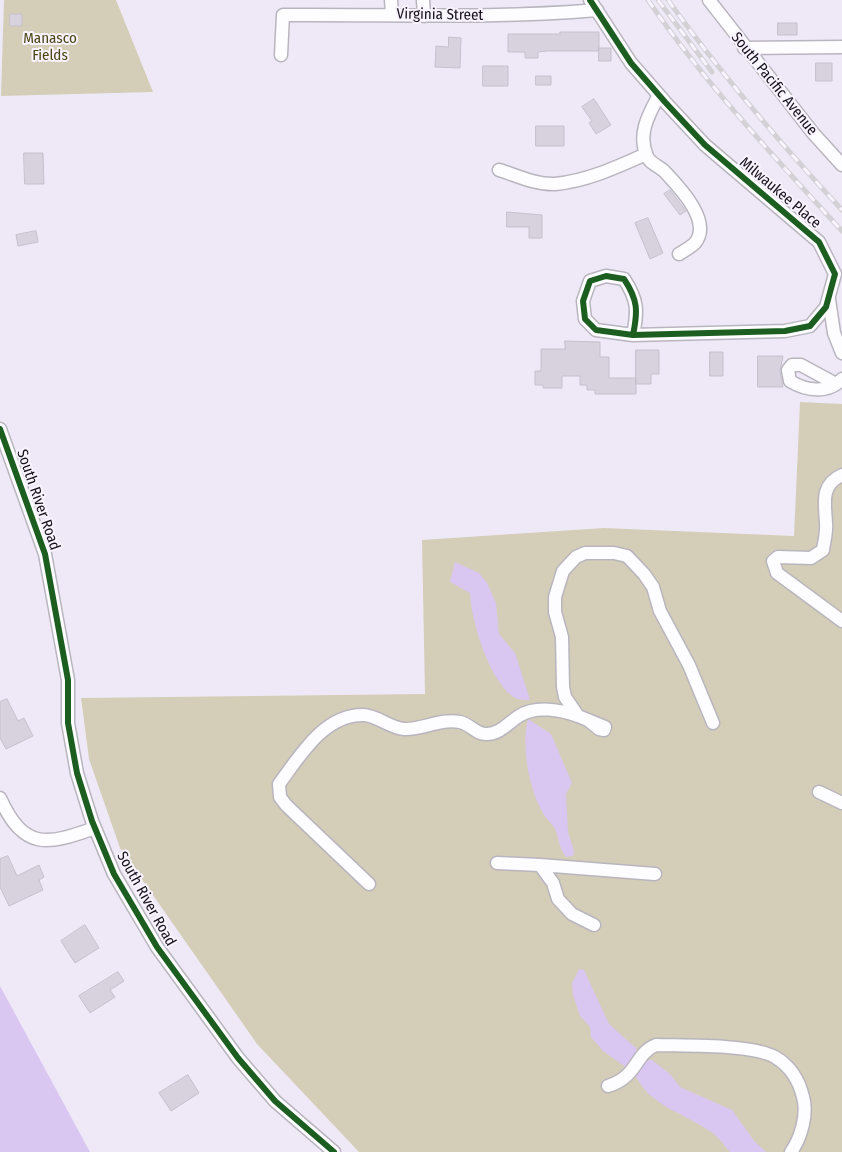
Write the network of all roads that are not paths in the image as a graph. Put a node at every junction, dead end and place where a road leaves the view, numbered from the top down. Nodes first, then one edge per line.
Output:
1 (391, 0) edge
2 (423, 0) edge
3 (709, 0) edge
4 (594, 5) edge
5 (392, 14) junction
6 (424, 16) junction
7 (842, 47) edge
8 (744, 48) junction
9 (281, 54) dead end
10 (659, 95) junction
11 (646, 154) junction
12 (842, 165) edge
13 (499, 170) dead end
14 (679, 254) dead end
15 (829, 296) junction
16 (633, 335) junction
17 (842, 353) edge
18 (0, 429) edge
19 (842, 475) edge
20 (842, 621) edge
21 (713, 723) dead end
22 (819, 792) dead end
23 (0, 798) edge
24 (842, 803) edge
25 (95, 828) junction
26 (497, 863) dead end
27 (540, 865) junction
28 (655, 874) dead end
29 (369, 884) dead end
30 (594, 924) dead end
31 (608, 1086) dead end
32 (334, 1152) edge
33 (791, 1152) edge

1 - 5 street
2 - 6 street
3 - 8 street, South Pacific Avenue
4 - 6 street, Virginia Street
4 - 10 street, Milwaukee Place
5 - 6 street, Virginia Street
5 - 9 street, Virginia Street
7 - 8 street
8 - 12 street, South Pacific Avenue
10 - 11 street
10 - 15 street, Milwaukee Place
11 - 13 street
11 - 14 street
15 - 16 street, Milwaukee Place
15 - 17 street
16 - 16 street
18 - 25 street, South River Road
19 - 20 street
21 - 29 street
22 - 24 street
23 - 25 street
25 - 32 street, South River Road
26 - 27 street
27 - 28 street
27 - 30 street
31 - 33 street

